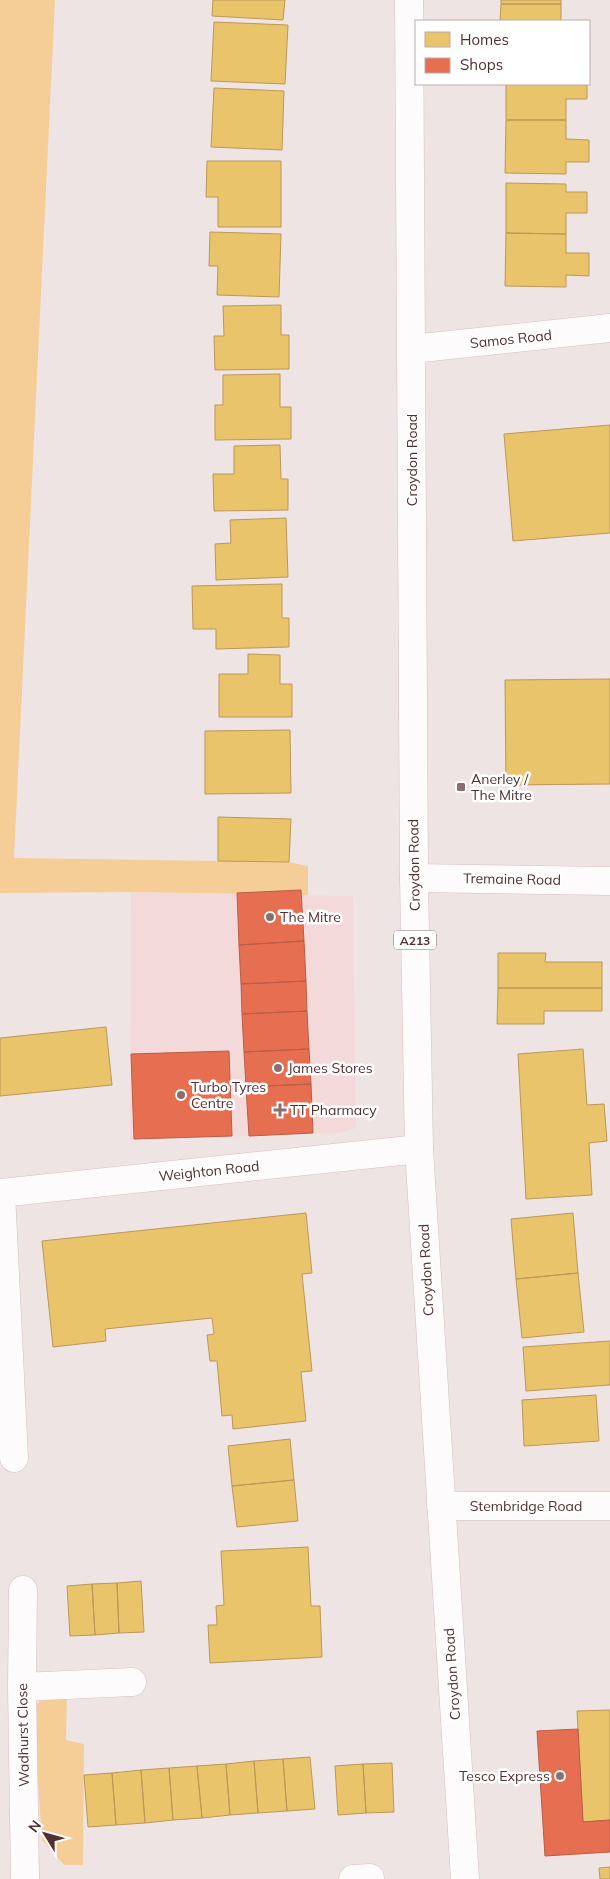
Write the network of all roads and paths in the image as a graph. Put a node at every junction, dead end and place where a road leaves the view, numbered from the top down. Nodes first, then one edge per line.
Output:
1 (410, 0) edge
2 (610, 328) edge
3 (412, 349) junction
4 (414, 878) junction
5 (610, 881) edge
6 (419, 1149) junction
7 (0, 1193) edge
8 (14, 1458) dead end
9 (441, 1506) junction
10 (610, 1506) edge
11 (23, 1590) dead end
12 (132, 1682) dead end
13 (22, 1687) junction
14 (25, 1879) edge
15 (465, 1879) edge

1 - 3 main road, Croydon Road / A213
2 - 3 main road, Samos Road
3 - 4 main road, Croydon Road / A213
4 - 5 main road, Tremaine Road
4 - 6 main road, Croydon Road / A213
6 - 7 main road, Weighton Road
6 - 9 main road, Croydon Road / A213
7 - 8 main road
9 - 10 main road, Stembridge Road
9 - 15 main road, Croydon Road / A213
11 - 13 main road, Wadhurst Close
12 - 13 main road
13 - 14 main road, Wadhurst Close

